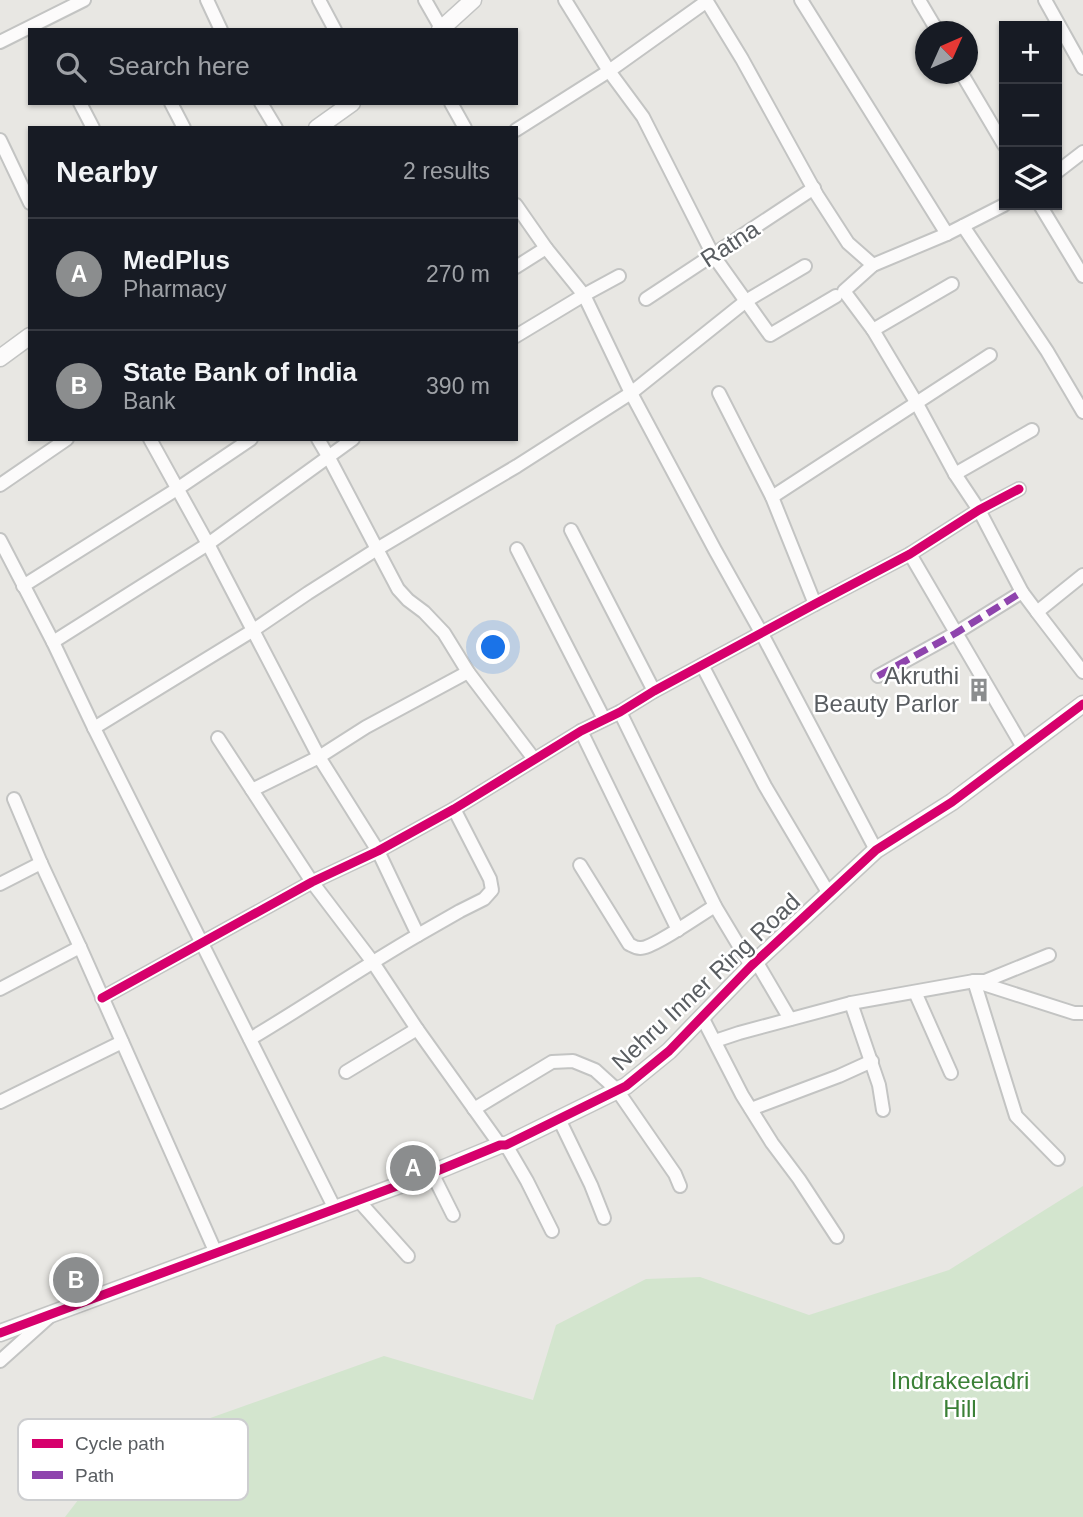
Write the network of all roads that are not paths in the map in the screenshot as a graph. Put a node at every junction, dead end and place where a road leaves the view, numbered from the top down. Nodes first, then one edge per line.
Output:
1 (84, 0) edge
2 (207, 0) edge
3 (319, 0) edge
4 (425, 0) edge
5 (473, 0) edge
6 (565, 0) edge
7 (706, 0) edge
8 (801, 0) edge
9 (919, 0) edge
10 (1045, 0) edge
11 (931, 21) edge
12 (219, 28) edge
13 (334, 28) edge
14 (439, 28) edge
15 (441, 28) edge
16 (0, 42) edge
17 (1083, 68) edge
18 (609, 71) junction
19 (968, 84) edge
20 (81, 105) edge
21 (172, 105) edge
22 (262, 105) edge
23 (349, 105) edge
24 (453, 105) edge
25 (92, 126) edge
26 (183, 126) edge
27 (275, 126) edge
28 (320, 126) edge
29 (464, 126) edge
30 (518, 129) edge
31 (999, 137) edge
32 (0, 139) edge
33 (1083, 152) edge
34 (1062, 168) edge
35 (814, 188) junction
36 (28, 199) edge
37 (518, 208) edge
38 (999, 208) edge
39 (1043, 210) edge
40 (962, 226) junction
41 (947, 234) junction
42 (546, 247) junction
43 (713, 256) junction
44 (873, 265) junction
45 (518, 266) edge
46 (805, 266) dead end
47 (619, 276) dead end
48 (1083, 276) edge
49 (952, 284) dead end
50 (584, 295) junction
51 (836, 296) dead end
52 (646, 299) dead end
53 (746, 302) junction
54 (873, 330) junction
55 (518, 335) edge
56 (28, 337) edge
57 (990, 355) dead end
58 (0, 358) edge
59 (631, 393) junction
60 (719, 393) dead end
61 (916, 402) junction
62 (1083, 411) edge
63 (1031, 430) dead end
64 (64, 441) edge
65 (151, 441) edge
66 (248, 441) edge
67 (319, 441) edge
68 (350, 441) edge
69 (328, 456) junction
70 (955, 474) junction
71 (0, 485) edge
72 (177, 489) junction
73 (1019, 489) dead end
74 (772, 497) junction
75 (979, 510) junction
76 (571, 530) dead end
77 (0, 540) edge
78 (208, 544) junction
79 (377, 549) junction
80 (517, 549) dead end
81 (910, 554) junction
82 (1083, 575) edge
83 (23, 586) junction
84 (1022, 592) junction
85 (815, 604) junction
86 (1037, 612) junction
87 (253, 631) junction
88 (956, 633) junction
89 (762, 634) junction
90 (53, 642) junction
91 (702, 665) junction
92 (468, 672) junction
93 (1083, 672) edge
94 (878, 676) dead end
95 (654, 691) junction
96 (1083, 704) edge
97 (620, 712) junction
98 (604, 719) junction
99 (94, 728) junction
100 (580, 731) junction
101 (218, 738) dead end
102 (1024, 749) junction
103 (319, 757) junction
104 (534, 759) junction
105 (252, 790) junction
106 (14, 799) dead end
107 (454, 808) junction
108 (876, 850) junction
109 (378, 851) junction
110 (41, 863) junction
111 (580, 865) dead end
112 (312, 882) junction
113 (0, 884) edge
114 (829, 894) junction
115 (715, 906) junction
116 (678, 930) junction
117 (418, 935) junction
118 (202, 944) junction
119 (80, 947) junction
120 (1049, 955) dead end
121 (372, 961) junction
122 (753, 964) junction
123 (974, 981) junction
124 (0, 989) edge
125 (915, 992) junction
126 (102, 998) junction
127 (851, 1003) junction
128 (1083, 1013) edge
129 (702, 1017) junction
130 (790, 1019) junction
131 (417, 1029) junction
132 (250, 1040) junction
133 (715, 1041) junction
134 (122, 1042) junction
135 (872, 1061) junction
136 (346, 1072) dead end
137 (951, 1073) dead end
138 (617, 1090) junction
139 (0, 1102) edge
140 (474, 1109) junction
141 (751, 1109) junction
142 (883, 1110) dead end
143 (559, 1119) junction
144 (503, 1145) junction
145 (1058, 1159) dead end
146 (432, 1173) junction
147 (680, 1185) dead end
148 (358, 1200) junction
149 (335, 1209) junction
150 (453, 1215) dead end
151 (604, 1218) dead end
152 (552, 1231) dead end
153 (837, 1237) dead end
154 (216, 1253) junction
155 (408, 1256) dead end
156 (55, 1312) junction
157 (0, 1334) edge
158 (0, 1361) edge

1 - 16 street
2 - 12 street
3 - 13 street
4 - 14 street
5 - 15 street
6 - 18 street
7 - 18 street
7 - 35 street
8 - 41 street
9 - 11 street
10 - 17 street
18 - 30 street
18 - 43 street
19 - 31 street
20 - 25 street
21 - 26 street
22 - 27 street
23 - 28 street
24 - 29 street
32 - 36 street
33 - 34 street
35 - 43 street, Ratna
35 - 44 street
37 - 42 street
38 - 40 street
39 - 48 street
40 - 41 street
40 - 62 street
41 - 44 street
42 - 45 street
42 - 50 street
43 - 52 street, Ratna
43 - 53 street
44 - 54 street
46 - 53 street
47 - 50 street
49 - 54 street
50 - 55 street
50 - 59 street
51 - 53 street
53 - 59 street
54 - 61 street
56 - 58 street
57 - 61 street
59 - 79 street
59 - 89 street
60 - 74 street
61 - 70 street
61 - 74 street
63 - 70 street
64 - 71 street
65 - 72 street
66 - 72 street
67 - 69 street
68 - 69 street
69 - 78 street
69 - 79 street
70 - 75 street
72 - 78 street
72 - 83 street
73 - 75 street
74 - 85 street
75 - 81 street
75 - 84 street
76 - 95 street
77 - 83 street
78 - 87 street
78 - 90 street
79 - 87 street
79 - 92 street
80 - 98 street
81 - 85 street
81 - 88 street
82 - 86 street
83 - 90 street
84 - 86 street
84 - 88 street
85 - 89 street
86 - 93 street
87 - 99 street
87 - 103 street
88 - 94 street
88 - 102 street
89 - 91 street
89 - 108 street
90 - 99 street
91 - 95 street
91 - 114 street
92 - 103 street
92 - 104 street
95 - 97 street
96 - 102 street, Nehru Inner Ring Road
97 - 98 street
97 - 115 street
98 - 100 street
99 - 118 street
100 - 104 street
100 - 116 street
101 - 105 street
102 - 108 street, Nehru Inner Ring Road
103 - 105 street
103 - 109 street
104 - 107 street
105 - 112 street
106 - 110 street
107 - 109 street
107 - 117 street
108 - 114 street, Nehru Inner Ring Road
109 - 112 street
109 - 117 street
110 - 113 street
110 - 119 street
111 - 116 street
112 - 118 street
112 - 121 street
114 - 122 street, Nehru Inner Ring Road
115 - 116 street
115 - 122 street
117 - 121 street
118 - 126 street
118 - 132 street
119 - 124 street
119 - 126 street
120 - 123 street
121 - 131 street
121 - 132 street
122 - 129 street, Nehru Inner Ring Road
122 - 130 street
123 - 125 street
123 - 128 street
123 - 145 street
125 - 127 street
125 - 137 street
126 - 134 street
127 - 130 street
127 - 135 street
129 - 133 street
129 - 138 street, Nehru Inner Ring Road
130 - 133 street
131 - 136 street
131 - 140 street
132 - 149 street
133 - 141 street
134 - 139 street
134 - 154 street
135 - 141 street
135 - 142 street
138 - 140 street
138 - 143 street, Nehru Inner Ring Road
138 - 147 street
140 - 144 street
141 - 153 street
143 - 144 street, Nehru Inner Ring Road
143 - 151 street
144 - 146 street, Nehru Inner Ring Road
144 - 152 street
146 - 148 street, Nehru Inner Ring Road
146 - 150 street
148 - 149 street, Nehru Inner Ring Road
148 - 155 street
149 - 154 street, Nehru Inner Ring Road
154 - 156 street, Nehru Inner Ring Road
156 - 157 street, Nehru Inner Ring Road
156 - 158 street

